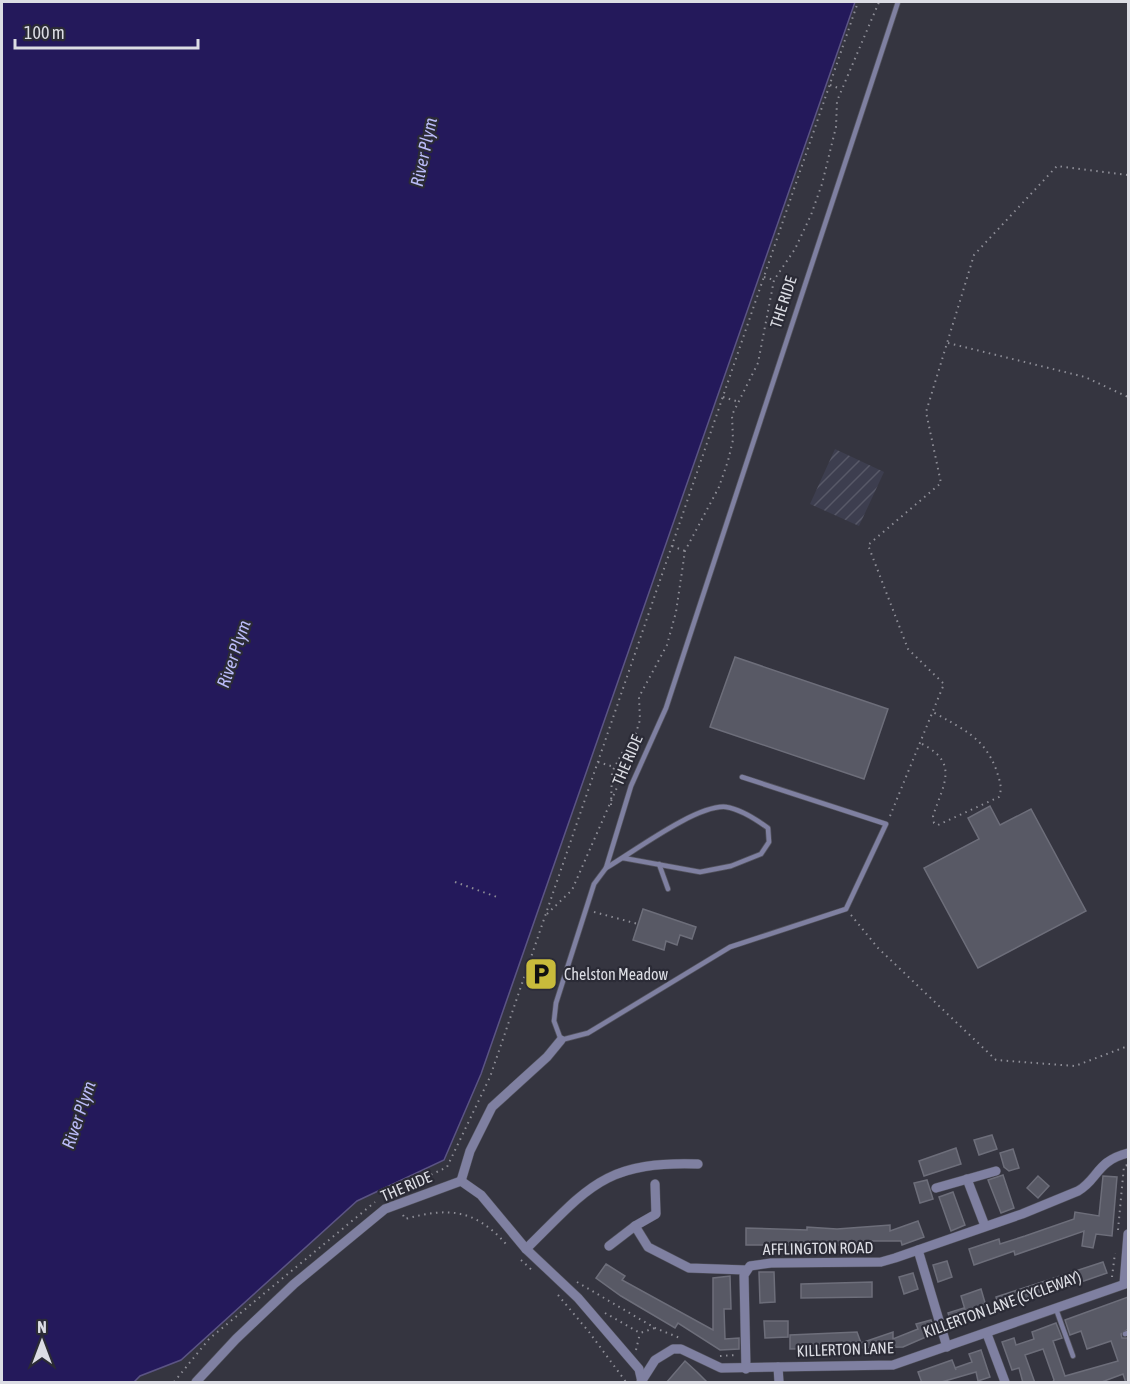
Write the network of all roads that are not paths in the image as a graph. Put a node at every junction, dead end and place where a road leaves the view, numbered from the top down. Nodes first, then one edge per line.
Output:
1 (897, 2) edge
2 (742, 777) dead end
3 (623, 858) junction
4 (659, 864) junction
5 (606, 868) junction
6 (668, 889) dead end
7 (561, 1040) junction
8 (1128, 1153) edge
9 (698, 1164) dead end
10 (996, 1171) dead end
11 (967, 1179) junction
12 (461, 1181) junction
13 (655, 1184) dead end
14 (936, 1188) dead end
15 (635, 1226) junction
16 (985, 1226) junction
17 (1128, 1234) edge
18 (609, 1246) dead end
19 (918, 1250) junction
20 (528, 1251) junction
21 (746, 1270) junction
22 (1126, 1284) edge
23 (1056, 1309) junction
24 (987, 1334) junction
25 (947, 1347) junction
26 (1073, 1356) dead end
27 (778, 1367) junction
28 (746, 1369) junction
29 (642, 1382) edge
30 (196, 1383) edge
31 (779, 1383) edge
32 (1005, 1383) edge

1 - 5 lane, THE RIDE
2 - 7 lane
3 - 4 lane
3 - 4 lane
3 - 5 lane
4 - 6 lane
5 - 7 lane, THE RIDE
7 - 12 street
8 - 16 street, AFFLINGTON ROAD
9 - 20 street
10 - 11 street
11 - 14 street
11 - 16 street
12 - 20 street, KILLERTON LANE
12 - 30 street, THE RIDE
13 - 15 street
15 - 18 street
15 - 21 street
16 - 19 street, AFFLINGTON ROAD
17 - 22 street
19 - 21 street, AFFLINGTON ROAD
19 - 25 street
20 - 29 street, KILLERTON LANE
21 - 28 street, AFFLINGTON ROAD
22 - 23 street, KILLERTON LANE
23 - 24 street, KILLERTON LANE
23 - 26 lane
24 - 25 street, KILLERTON LANE
24 - 32 street
25 - 27 street, KILLERTON LANE
27 - 28 street, KILLERTON LANE
27 - 31 street
28 - 29 street, KILLERTON LANE

